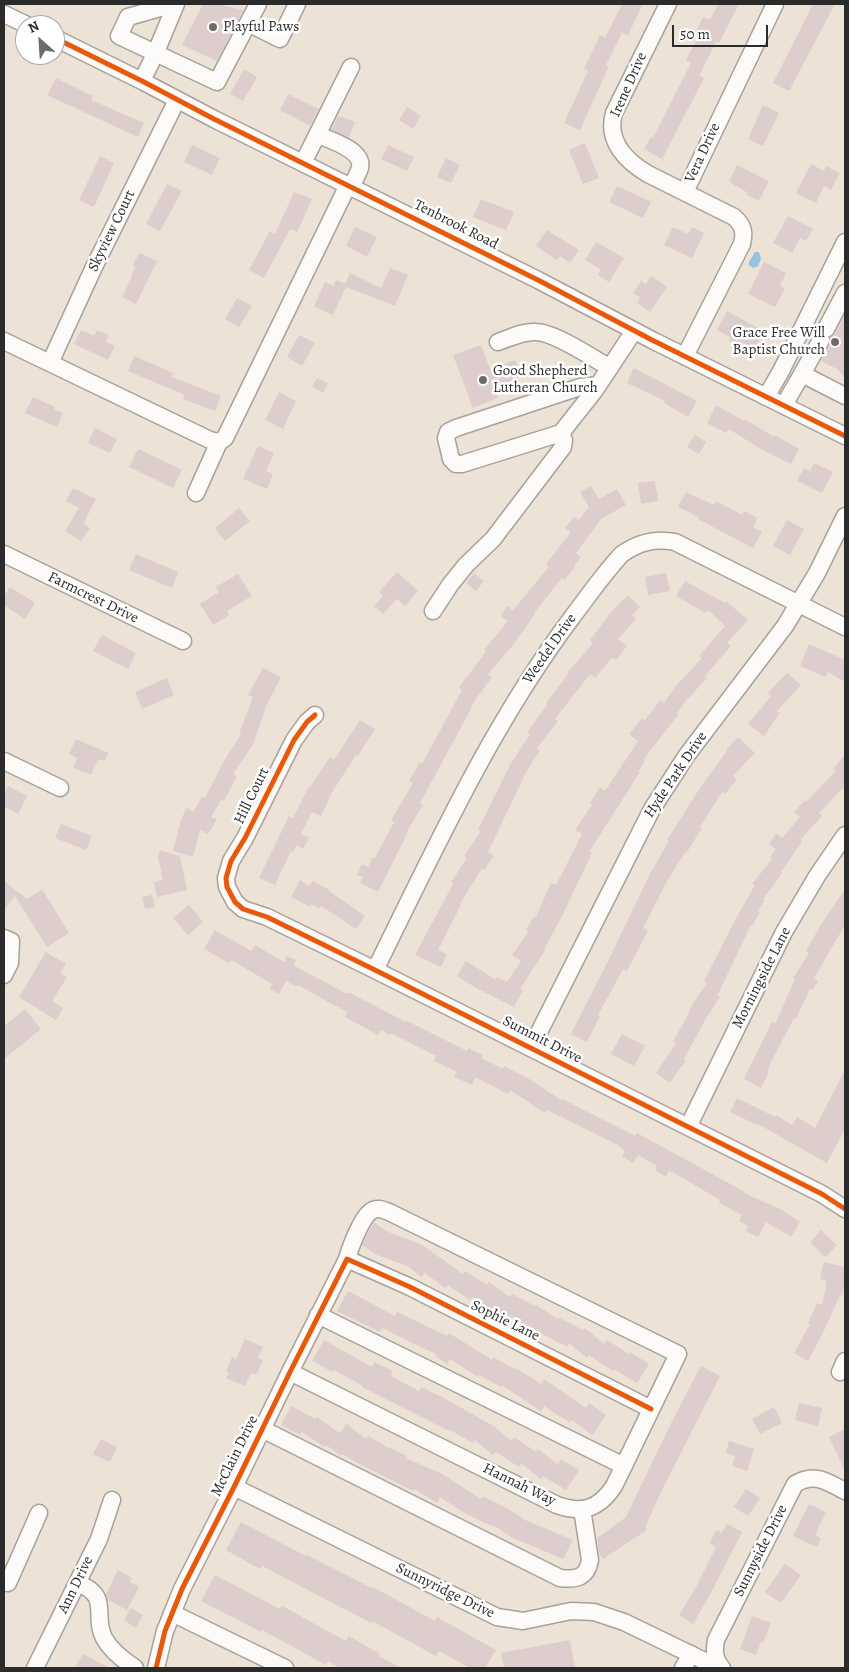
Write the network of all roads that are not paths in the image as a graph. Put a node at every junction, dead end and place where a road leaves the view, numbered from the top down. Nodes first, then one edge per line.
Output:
1 (175, 4) edge
2 (258, 4) edge
3 (297, 4) edge
4 (668, 4) edge
5 (775, 4) edge
6 (248, 23) junction
7 (65, 43) edge
8 (156, 52) junction
9 (351, 67) dead end
10 (142, 81) junction
11 (177, 100) junction
12 (318, 135) junction
13 (370, 149) dead end
14 (303, 163) junction
15 (360, 168) junction
16 (350, 186) junction
17 (685, 192) junction
18 (843, 253) edge
19 (845, 293) edge
20 (634, 331) junction
21 (4, 341) edge
22 (498, 342) dead end
23 (685, 356) junction
24 (50, 363) junction
25 (610, 368) junction
26 (802, 374) junction
27 (598, 385) junction
28 (845, 396) edge
29 (766, 397) junction
30 (784, 406) junction
31 (561, 434) junction
32 (845, 436) edge
33 (219, 442) junction
34 (196, 493) dead end
35 (845, 516) edge
36 (4, 554) edge
37 (799, 604) junction
38 (432, 611) dead end
39 (845, 627) edge
40 (183, 641) dead end
41 (315, 715) dead end
42 (4, 761) edge
43 (60, 788) dead end
44 (845, 835) edge
45 (230, 894) joint
46 (4, 938) edge
47 (375, 970) junction
48 (4, 975) edge
49 (531, 1048) junction
50 (688, 1126) junction
51 (844, 1206) edge
52 (347, 1259) junction
53 (318, 1315) junction
54 (290, 1372) junction
55 (651, 1409) junction
56 (262, 1429) junction
57 (624, 1466) junction
58 (234, 1487) junction
59 (845, 1491) edge
60 (112, 1500) dead end
61 (582, 1510) junction
62 (39, 1513) dead end
63 (4, 1581) edge
64 (77, 1583) junction
65 (172, 1613) junction
66 (687, 1661) edge
67 (35, 1668) edge
68 (135, 1668) edge
69 (156, 1668) edge
70 (285, 1668) edge
71 (721, 1668) edge

1 - 8 street
1 - 8 street
2 - 6 street
3 - 6 street
4 - 17 street, Irene Drive
5 - 17 street, Vera Drive
6 - 8 street
7 - 10 street, Tenbrook Road
8 - 10 street
9 - 12 street
10 - 11 street, Tenbrook Road
11 - 14 street, Tenbrook Road
11 - 24 street, Skyview Court
12 - 14 street
12 - 15 street
13 - 15 street
14 - 16 street, Tenbrook Road
15 - 16 street
16 - 20 street, Tenbrook Road
16 - 33 street
17 - 23 street, Vera Drive
18 - 29 street
19 - 26 street
20 - 23 street, Tenbrook Road
20 - 25 street
21 - 24 street
22 - 25 street
23 - 29 street, Tenbrook Road
24 - 33 street
25 - 27 street
26 - 28 street
26 - 30 street
27 - 31 street
27 - 31 street
29 - 30 street, Tenbrook Road
30 - 32 street, Tenbrook Road
31 - 38 street
33 - 34 street
35 - 37 street, Hyde Park Drive
36 - 40 street, Farmcrest Drive
37 - 39 street, Weedel Drive
37 - 47 street, Weedel Drive
37 - 49 street, Hyde Park Drive
41 - 45 street, Hill Court
42 - 43 street
44 - 50 street, Morningside Lane
45 - 47 street, Summit Drive
46 - 48 street
47 - 49 street, Summit Drive
49 - 50 street, Summit Drive
50 - 51 street, Summit Drive
52 - 53 street, McClain Drive
52 - 55 street, Sophie Lane
52 - 55 street, McClain Drive
53 - 54 street, McClain Drive
53 - 57 street
54 - 56 street, McClain Drive
54 - 61 street, Hannah Way
55 - 57 street
56 - 58 street, McClain Drive
56 - 61 street
57 - 61 street
58 - 65 street, McClain Drive
58 - 66 street, Sunnyridge Drive
59 - 71 street, Sunnyside Drive
60 - 64 street, Ann Drive
62 - 63 street
64 - 67 street, Ann Drive
64 - 68 street
65 - 69 street, McClain Drive
65 - 70 street
66 - 71 street, Sunnyridge Drive

